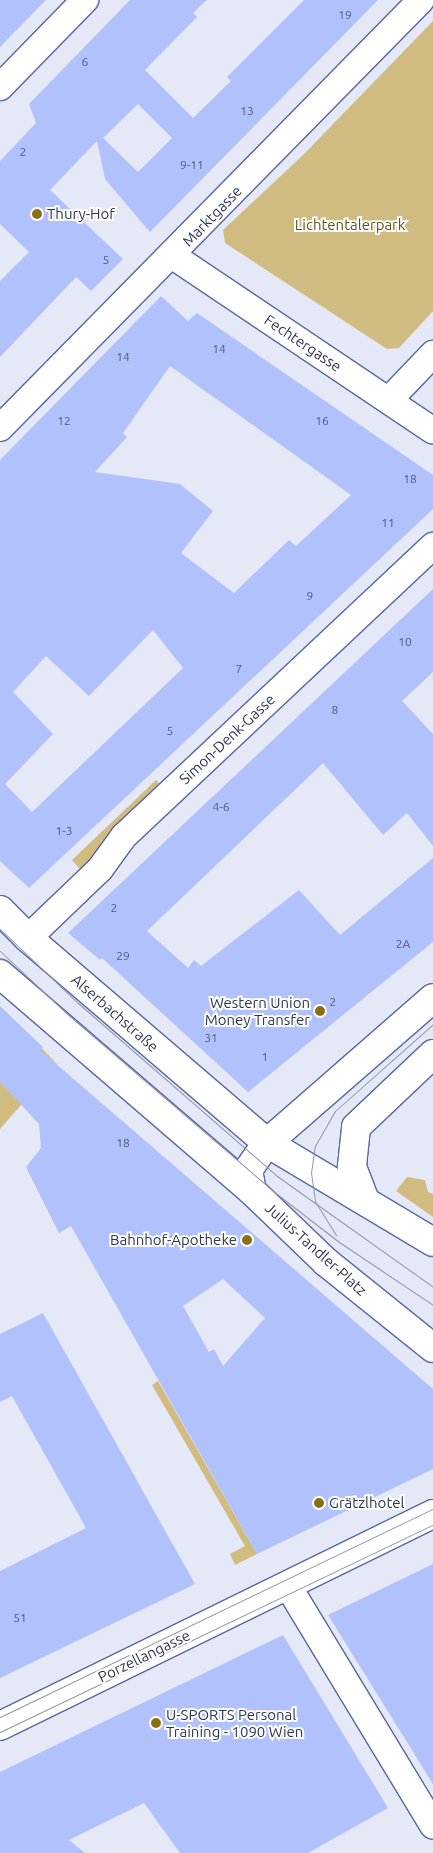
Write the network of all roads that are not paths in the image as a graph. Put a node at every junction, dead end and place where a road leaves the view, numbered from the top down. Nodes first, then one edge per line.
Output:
1 (85, 0) edge
2 (421, 0) edge
3 (0, 87) edge
4 (173, 256) junction
5 (433, 354) edge
6 (388, 400) junction
7 (0, 428) edge
8 (433, 430) edge
9 (433, 546) edge
10 (0, 910) edge
11 (28, 938) junction
12 (0, 974) edge
13 (433, 998) edge
14 (433, 1054) edge
15 (267, 1143) junction
16 (252, 1190) junction
17 (364, 1198) junction
18 (433, 1242) edge
19 (433, 1348) edge
20 (433, 1514) edge
21 (288, 1586) junction
22 (0, 1726) edge
23 (433, 1825) edge

1 - 3 street
2 - 4 street, Marktgasse
4 - 6 street, Fechtergasse
4 - 7 street, Marktgasse
5 - 6 street
6 - 8 street, Fechtergasse
9 - 11 street, Simon-Denk-Gasse
10 - 11 main road, Alserbachstraße
11 - 15 main road, Alserbachstraße
12 - 16 main road, Julius-Tandler-Platz
13 - 15 main road
14 - 17 main road
15 - 16 main road
15 - 17 main road
16 - 19 main road, Julius-Tandler-Platz
17 - 18 main road
20 - 21 main road, Porzellangasse
21 - 22 main road, Porzellangasse
21 - 23 street

